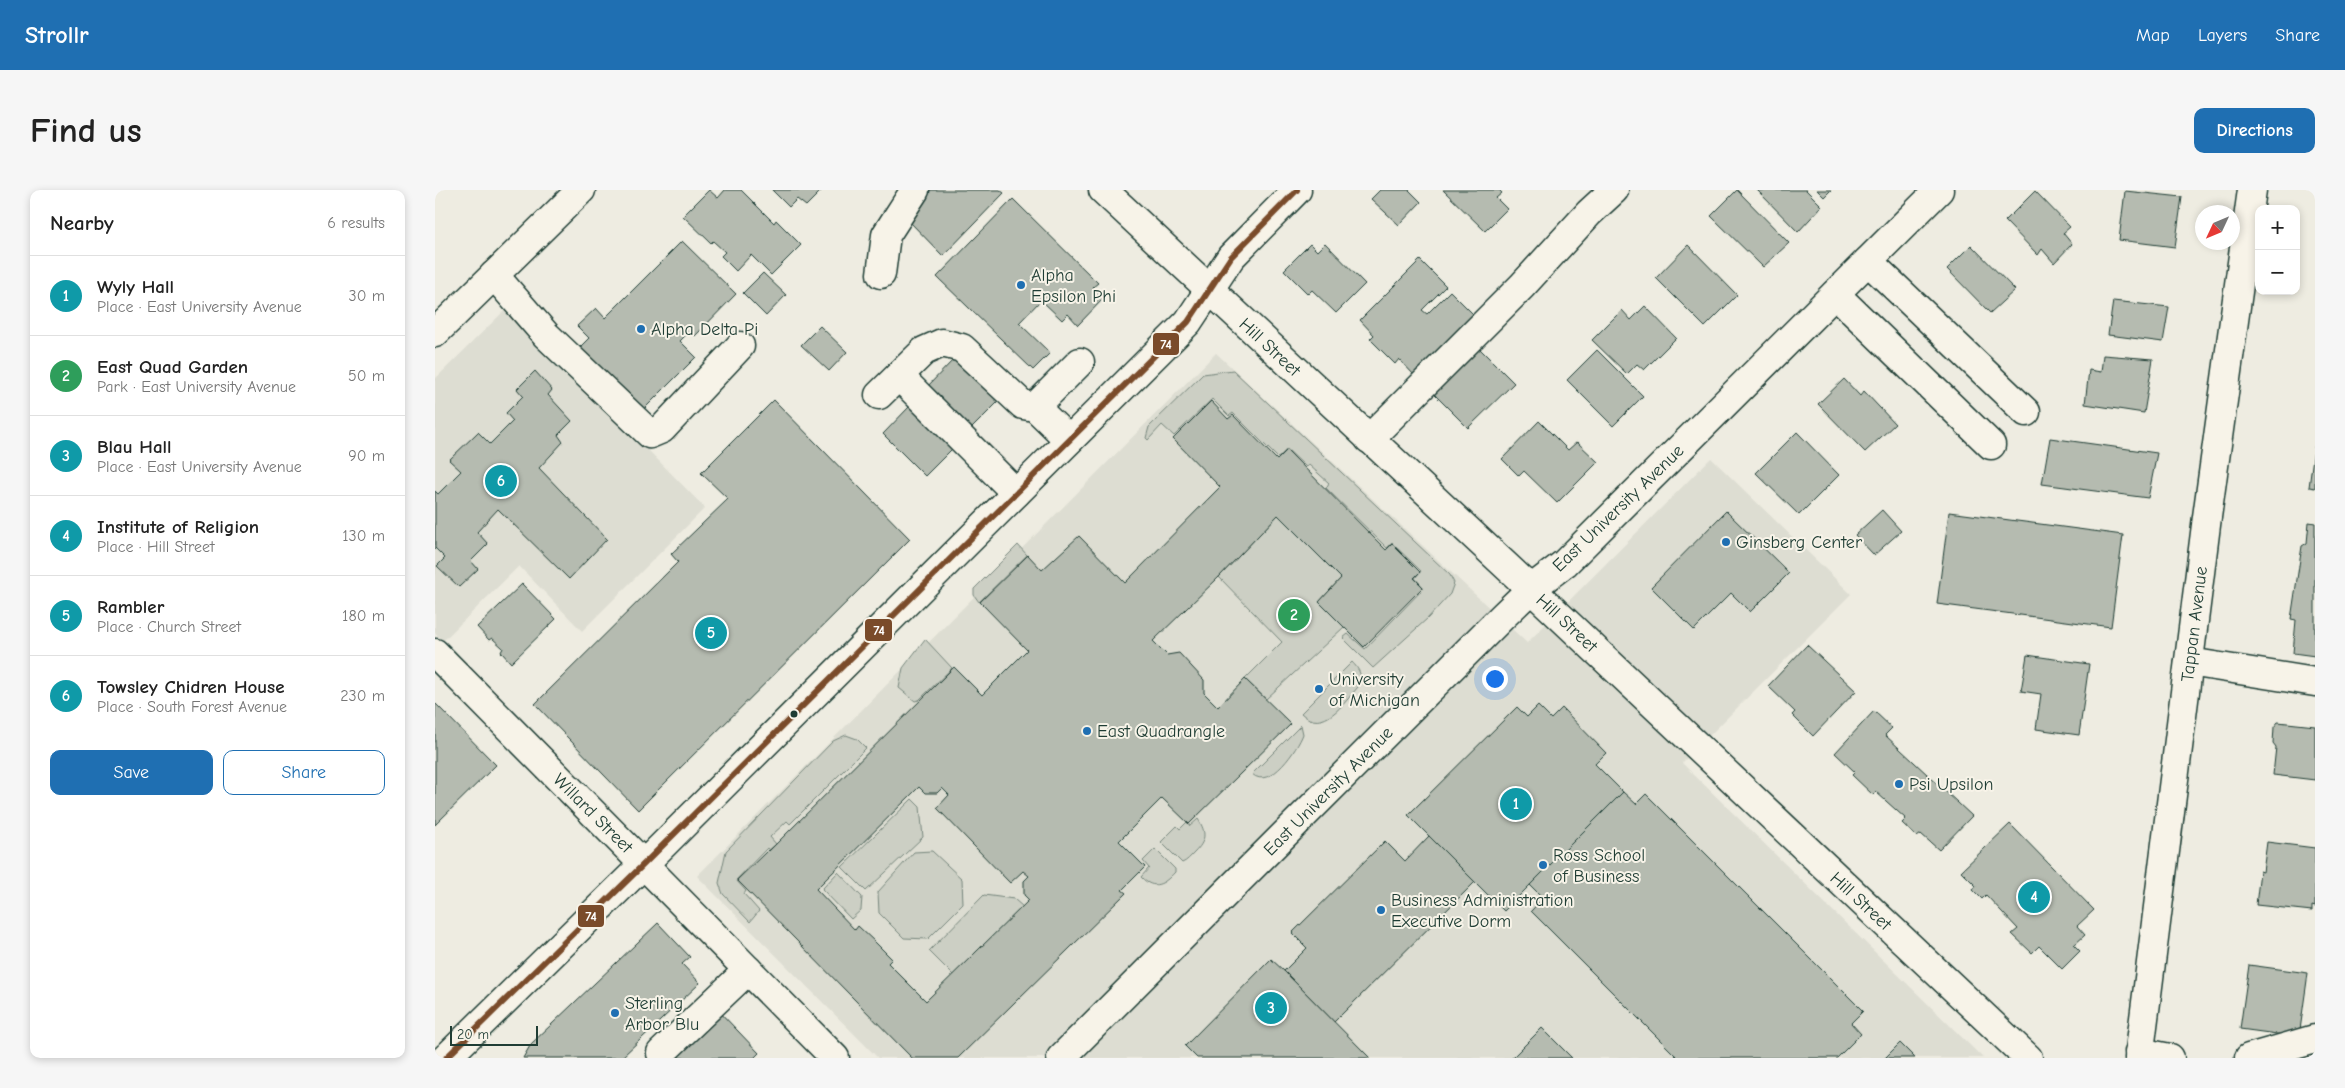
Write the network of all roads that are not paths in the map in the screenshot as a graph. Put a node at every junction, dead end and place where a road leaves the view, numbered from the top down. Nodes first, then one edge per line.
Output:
1 (581, 190) edge
2 (915, 190) edge
3 (1103, 190) edge
4 (1297, 190) edge
5 (1614, 190) edge
6 (1939, 190) edge
7 (2252, 190) edge
8 (1868, 261) junction
9 (881, 274) dead end
10 (494, 275) junction
11 (1209, 290) junction
12 (1835, 294) junction
13 (435, 333) edge
14 (740, 346) dead end
15 (1080, 362) dead end
16 (899, 376) junction
17 (879, 395) dead end
18 (1035, 407) junction
19 (2026, 412) dead end
20 (1369, 438) junction
21 (1069, 440) junction
22 (1991, 445) dead end
23 (1016, 493) junction
24 (1531, 589) junction
25 (435, 653) edge
26 (2189, 662) junction
27 (2315, 682) edge
28 (644, 864) junction
29 (748, 970) junction
30 (2315, 1039) edge
31 (661, 1053) dead end
32 (2139, 1055) edge
33 (446, 1058) edge
34 (835, 1058) edge
35 (1061, 1058) edge
36 (2028, 1058) edge
37 (2170, 1058) edge
38 (2249, 1058) edge

1 - 10 street
2 - 9 street
3 - 11 street, Hill Street
4 - 11 street
5 - 20 street
6 - 8 street, East University Avenue
7 - 26 street, Tappan Avenue
8 - 12 street, East University Avenue
8 - 19 street
10 - 13 street
10 - 14 street
11 - 20 street, Hill Street
11 - 21 street
12 - 22 street
12 - 24 street, East University Avenue
15 - 18 street
16 - 17 street
16 - 18 street
16 - 23 street
18 - 21 street
20 - 24 street, Hill Street
21 - 23 street
23 - 28 street
24 - 35 street, East University Avenue
24 - 36 street, Hill Street
25 - 28 street, Willard Street
26 - 27 street
26 - 32 street, Tappan Avenue
28 - 29 street, Willard Street
28 - 33 street
29 - 31 street
29 - 34 street, Willard Street
30 - 38 street
32 - 37 street

